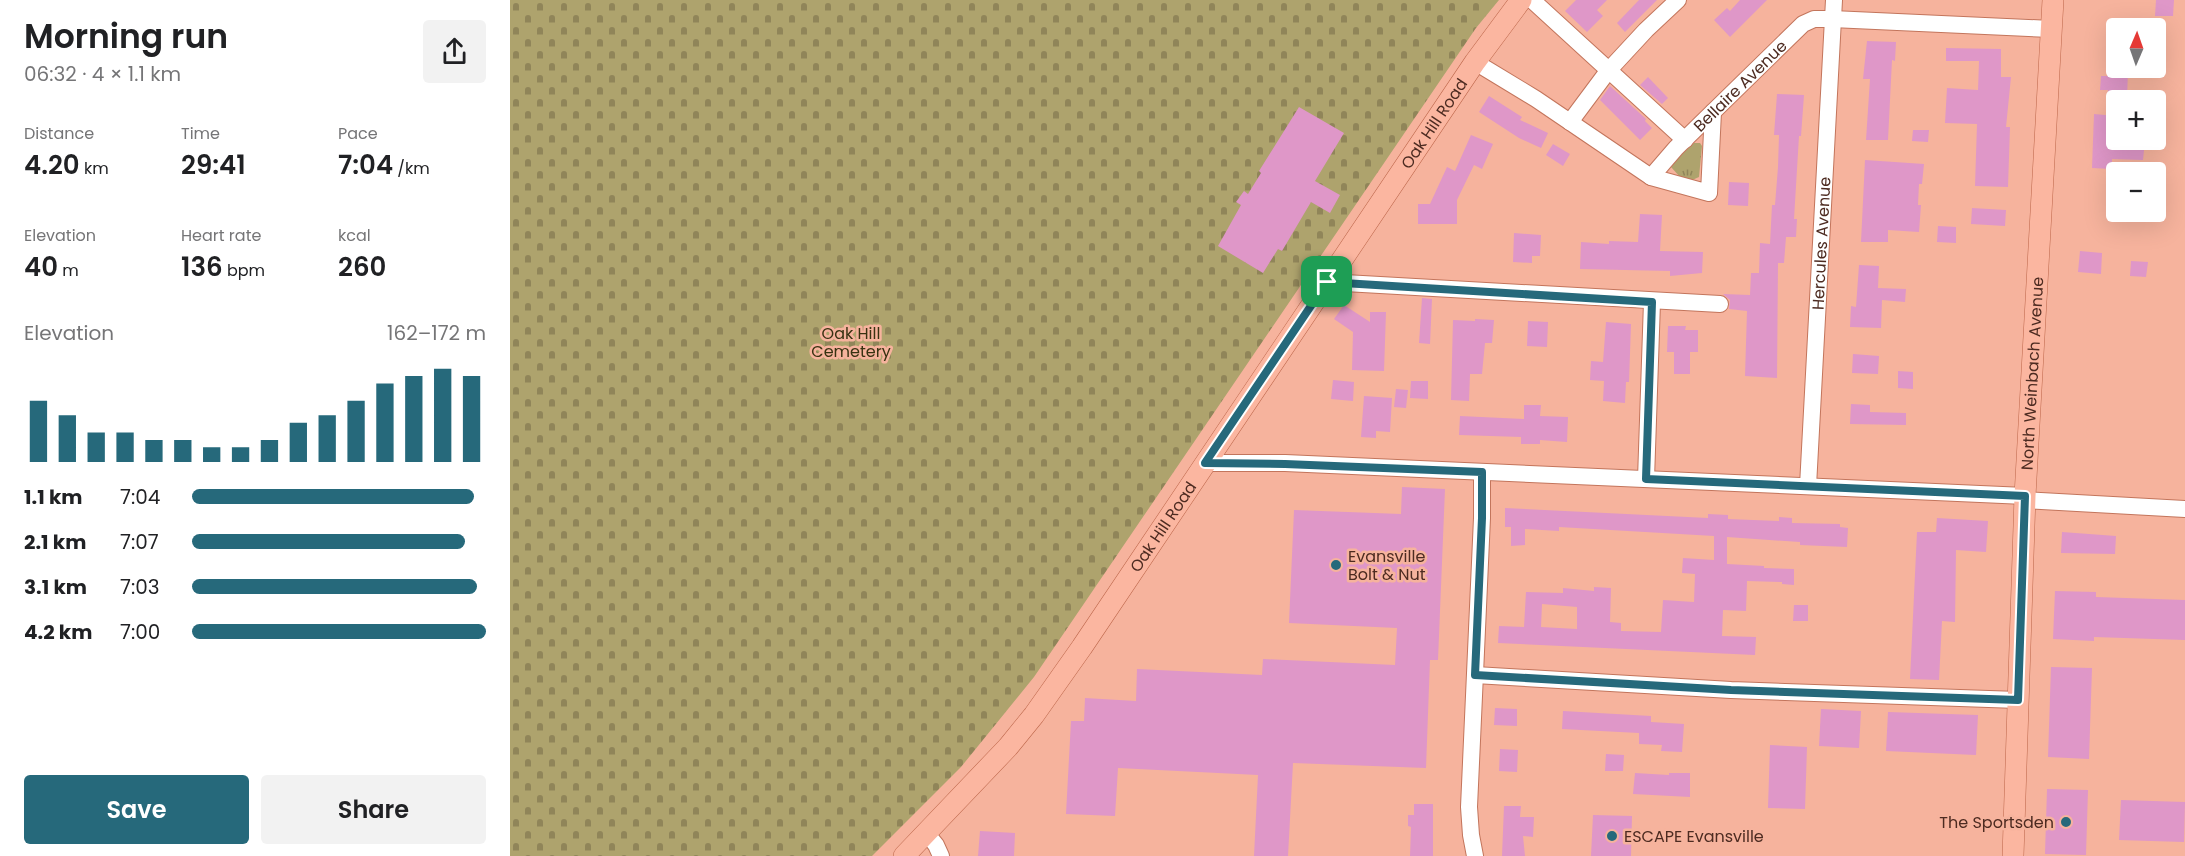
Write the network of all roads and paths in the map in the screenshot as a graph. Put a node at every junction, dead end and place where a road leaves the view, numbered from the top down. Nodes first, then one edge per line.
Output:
1 (1521, 0) edge
2 (1532, 0) edge
3 (1678, 0) edge
4 (1834, 0) edge
5 (2053, 0) edge
6 (1832, 19) junction
7 (2051, 29) junction
8 (1474, 62) junction
9 (1608, 70) junction
10 (1713, 112) junction
11 (1570, 122) junction
12 (1684, 140) junction
13 (1651, 177) junction
14 (1327, 282) junction
15 (1652, 302) junction
16 (1720, 304) dead end
17 (1205, 463) junction
18 (1482, 472) junction
19 (1646, 479) junction
20 (1808, 486) junction
21 (2025, 498) junction
22 (2185, 509) edge
23 (1475, 675) junction
24 (2018, 700) junction
25 (927, 834) junction
26 (904, 856) edge
27 (941, 856) edge
28 (1475, 856) edge
29 (2013, 856) edge

1 - 8 main road, Oak Hill Road
2 - 9 street
3 - 9 street
4 - 6 street, Hercules Avenue
5 - 7 main road, North Weinbach Avenue
6 - 7 street, Bellaire Avenue
6 - 10 street, Bellaire Avenue
6 - 20 street, Hercules Avenue
7 - 21 main road, North Weinbach Avenue
8 - 11 street
8 - 14 main road, Oak Hill Road
9 - 11 street
9 - 12 street
10 - 12 street, Bellaire Avenue
10 - 13 street
11 - 13 street
12 - 13 street, Bellaire Avenue
14 - 15 street
14 - 17 main road, Oak Hill Road
15 - 16 street
15 - 19 street
17 - 18 street
17 - 25 main road, Oak Hill Road
18 - 19 street
18 - 23 street
19 - 20 street
20 - 21 street
21 - 22 street
21 - 24 main road, North Weinbach Avenue
23 - 24 street
23 - 28 street
24 - 29 main road, North Weinbach Avenue
25 - 26 main road, Oak Hill Road
25 - 27 street

